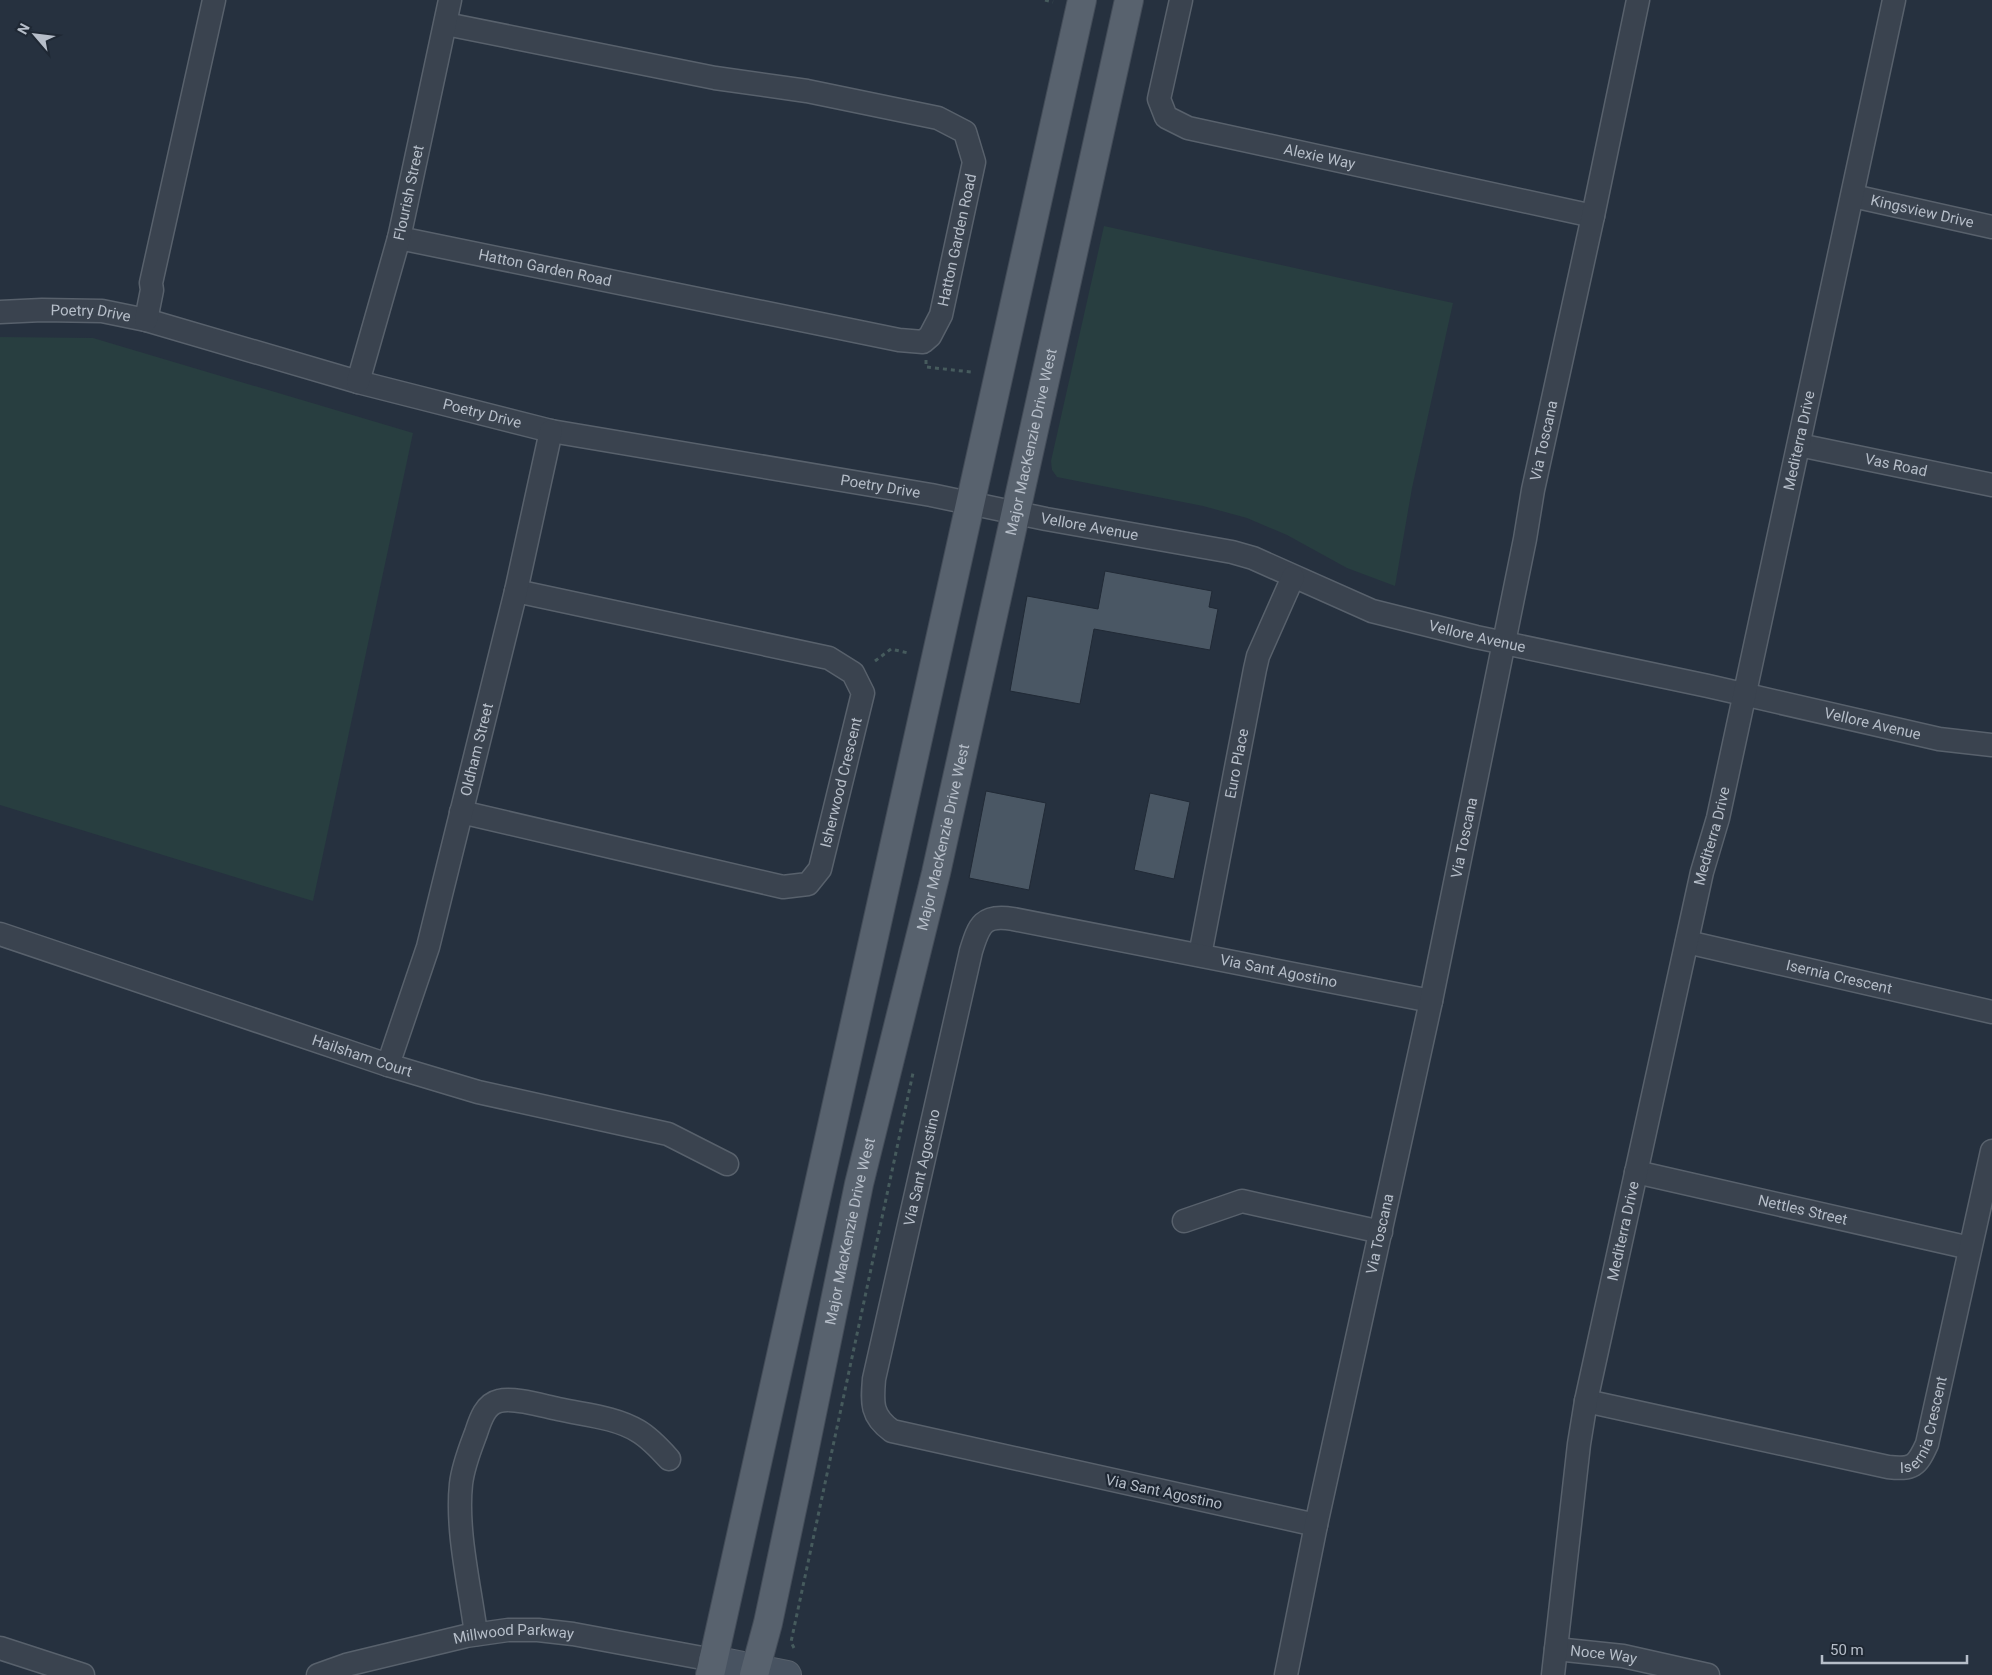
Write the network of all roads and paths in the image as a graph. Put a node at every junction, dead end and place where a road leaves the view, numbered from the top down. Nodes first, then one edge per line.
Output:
1 (214, 0) edge
2 (450, 0) edge
3 (1045, 0) edge
4 (1082, 0) edge
5 (1129, 0) edge
6 (1181, 0) edge
7 (1638, 0) edge
8 (1894, 0) edge
9 (1053, 2) dead end
10 (446, 24) junction
11 (1853, 196) junction
12 (1593, 216) junction
13 (1992, 227) edge
14 (399, 238) junction
15 (0, 312) edge
16 (146, 320) junction
17 (923, 342) junction
18 (971, 372) dead end
19 (358, 382) junction
20 (551, 431) junction
21 (1799, 446) junction
22 (1992, 485) edge
23 (970, 503) junction
24 (1015, 513) junction
25 (1294, 577) junction
26 (516, 591) junction
27 (1503, 643) junction
28 (908, 653) dead end
29 (875, 661) dead end
30 (1745, 695) junction
31 (1992, 745) edge
32 (461, 812) junction
33 (0, 934) edge
34 (1687, 942) junction
35 (1200, 955) junction
36 (1431, 1001) junction
37 (1992, 1012) edge
38 (388, 1064) junction
39 (914, 1066) dead end
40 (1992, 1151) edge
41 (727, 1164) dead end
42 (1636, 1172) junction
43 (1184, 1221) dead end
44 (1381, 1232) junction
45 (1970, 1248) junction
46 (1586, 1401) junction
47 (669, 1459) dead end
48 (1316, 1525) junction
49 (476, 1634) junction
50 (0, 1648) edge
51 (794, 1648) dead end
52 (1556, 1649) junction
53 (712, 1668) edge
54 (755, 1671) edge
55 (83, 1675) edge
56 (318, 1675) edge
57 (788, 1675) edge
58 (1286, 1675) edge
59 (1553, 1675) edge
60 (1708, 1675) edge

1 - 16 street
2 - 10 street, Flourish Street
3 - 9 path
4 - 23 main road
5 - 24 main road, Major MacKenzie Drive West
6 - 12 street, Alexie Way
7 - 12 street, Via Toscana
8 - 11 street, Mediterra Drive
10 - 14 street, Flourish Street
10 - 17 street, Hatton Garden Road
11 - 13 street, Kingsview Drive
11 - 21 street, Mediterra Drive
12 - 27 street, Via Toscana
14 - 17 street, Hatton Garden Road
14 - 19 street, Flourish Street
15 - 16 street, Poetry Drive
16 - 19 street, Poetry Drive
17 - 18 path
19 - 20 street, Poetry Drive
20 - 23 street, Poetry Drive
20 - 26 street, Oldham Street
21 - 22 street, Vas Road
21 - 30 street, Mediterra Drive
23 - 24 street, Vellore Avenue
23 - 53 main road
24 - 25 street, Vellore Avenue
24 - 54 main road, Major MacKenzie Drive West
25 - 27 street, Vellore Avenue
25 - 35 street, Euro Place
26 - 32 street, Oldham Street
26 - 32 street, Isherwood Crescent
27 - 30 street, Vellore Avenue
27 - 36 street, Via Toscana
28 - 29 path
30 - 31 street, Vellore Avenue
30 - 34 street, Mediterra Drive
32 - 38 street, Oldham Street
33 - 38 street, Hailsham Court
34 - 37 street, Isernia Crescent
34 - 42 street, Mediterra Drive
35 - 36 street, Via Sant Agostino
35 - 48 street, Via Sant Agostino
36 - 44 street, Via Toscana
38 - 41 street, Hailsham Court
39 - 51 path
40 - 45 street, Isernia Crescent
42 - 45 street, Nettles Street
42 - 46 street, Mediterra Drive
43 - 44 street
44 - 48 street, Via Toscana
45 - 46 street, Isernia Crescent
46 - 52 street, Mediterra Drive
47 - 49 street
48 - 58 street, Via Toscana
49 - 53 street, Millwood Parkway
49 - 56 street, Millwood Parkway
50 - 55 street
52 - 59 street, Mediterra Drive
52 - 60 street, Noce Way
53 - 54 street
54 - 57 street

